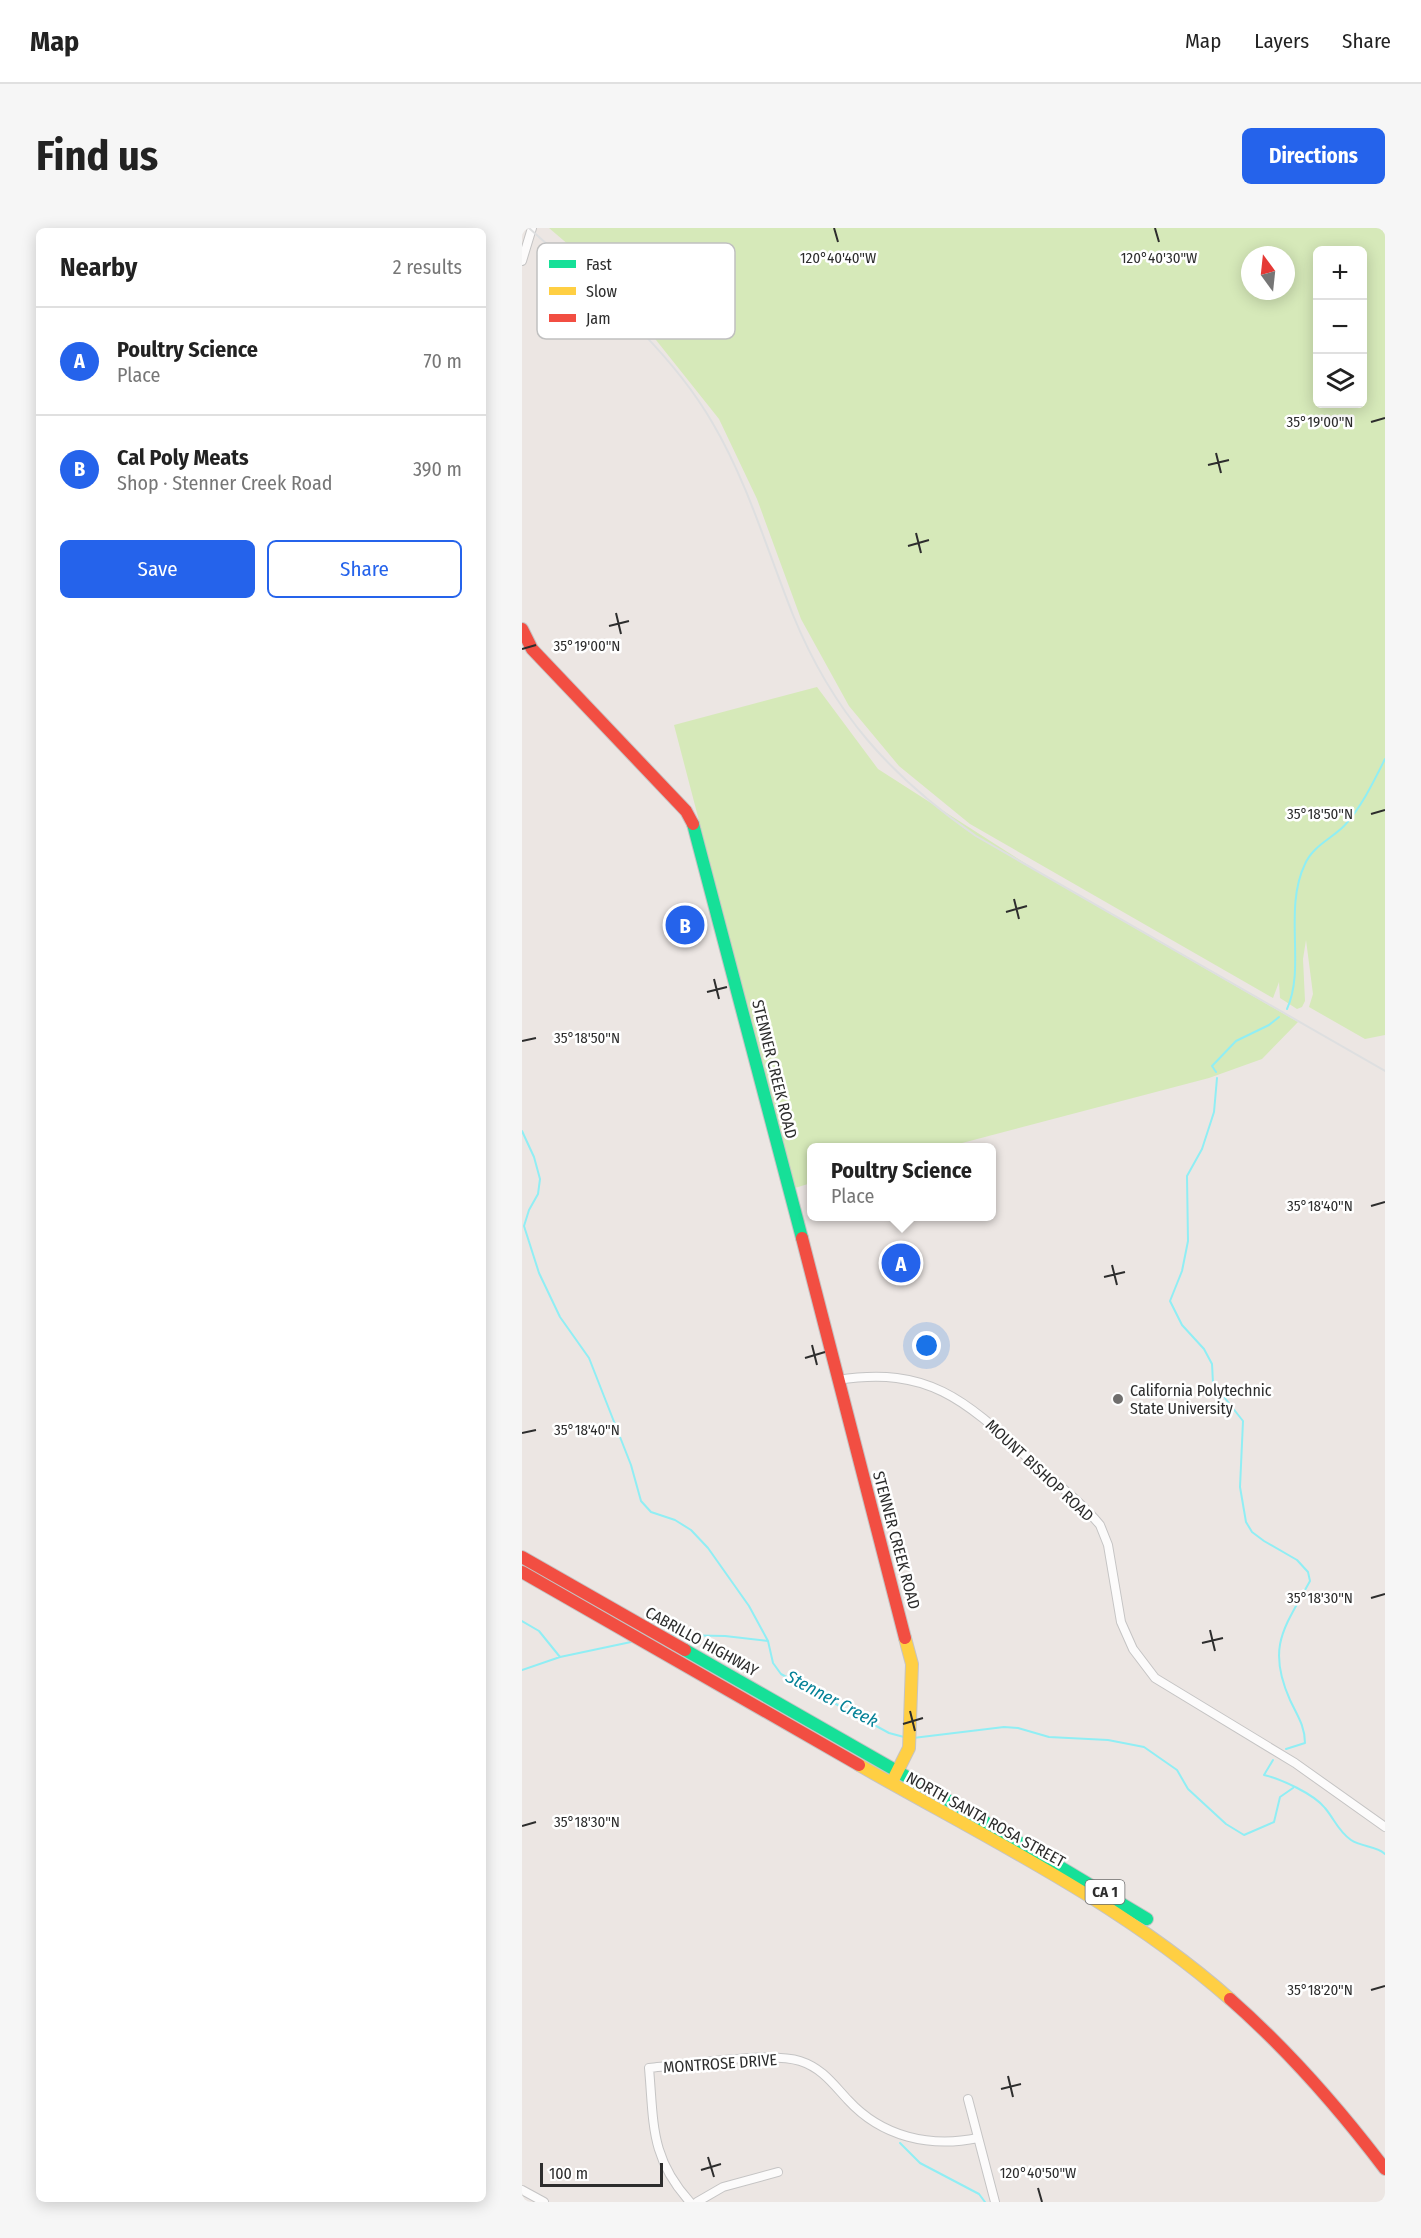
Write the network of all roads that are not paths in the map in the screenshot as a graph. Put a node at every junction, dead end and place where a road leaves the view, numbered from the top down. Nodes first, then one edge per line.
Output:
1 (532, 228) edge
2 (522, 261) edge
3 (522, 629) edge
4 (838, 1380) junction
5 (522, 1557) edge
6 (522, 1572) edge
7 (897, 1772) junction
8 (890, 1784) junction
9 (1385, 1827) edge
10 (968, 2099) dead end
11 (978, 2138) junction
12 (1385, 2149) edge
13 (1385, 2169) edge
14 (778, 2172) dead end
15 (525, 2195) edge
16 (544, 2202) edge
17 (690, 2202) edge
18 (697, 2202) edge
19 (995, 2202) edge

1 - 2 street
3 - 4 main road, STENNER CREEK ROAD
4 - 7 main road, STENNER CREEK ROAD
4 - 9 street, MOUNT BISHOP ROAD
5 - 7 main road, CABRILLO HIGHWAY / CA 1
6 - 8 main road, CABRILLO HIGHWAY / CA 1
7 - 8 main road, STENNER CREEK ROAD
7 - 12 main road, NORTH SANTA ROSA STREET / CA 1
8 - 13 main road, NORTH SANTA ROSA STREET / CA 1
10 - 11 street
11 - 17 street, MONTROSE DRIVE
11 - 19 street
14 - 18 street
15 - 16 street

